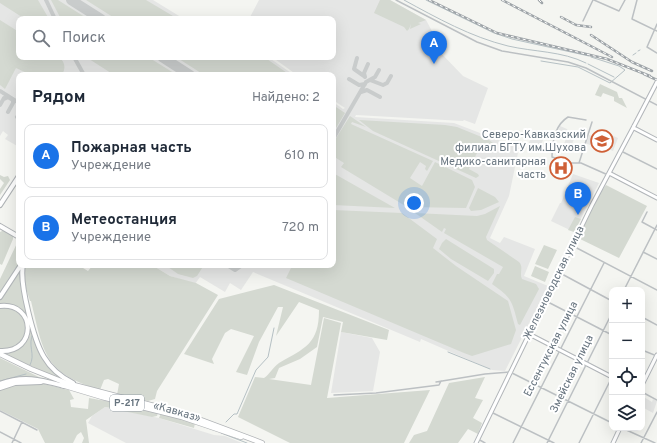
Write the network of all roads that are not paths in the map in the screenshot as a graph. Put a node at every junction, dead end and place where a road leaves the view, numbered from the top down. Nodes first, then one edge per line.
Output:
1 (396, 0) edge
2 (594, 0) edge
3 (624, 0) edge
4 (637, 0) edge
5 (582, 21) dead end
6 (657, 24) edge
7 (654, 30) junction
8 (657, 31) edge
9 (657, 53) edge
10 (657, 82) edge
11 (657, 105) edge
12 (586, 120) dead end
13 (592, 122) dead end
14 (634, 127) junction
15 (657, 140) edge
16 (621, 151) junction
17 (579, 164) junction
18 (657, 169) edge
19 (609, 174) junction
20 (16, 180) edge
21 (657, 198) edge
22 (0, 204) edge
23 (647, 212) dead end
24 (657, 225) edge
25 (0, 226) edge
26 (656, 229) edge
27 (16, 235) edge
28 (572, 246) junction
29 (643, 252) junction
30 (657, 260) edge
31 (604, 263) junction
32 (20, 268) edge
33 (22, 268) edge
34 (560, 272) junction
35 (631, 277) junction
36 (626, 287) edge
37 (591, 290) junction
38 (657, 290) edge
39 (0, 297) edge
40 (609, 299) edge
41 (546, 301) junction
42 (0, 306) edge
43 (576, 316) junction
44 (609, 319) edge
45 (645, 319) edge
46 (657, 325) edge
47 (603, 330) junction
48 (609, 333) edge
49 (529, 334) junction
50 (559, 350) junction
51 (0, 351) edge
52 (645, 352) edge
53 (0, 354) edge
54 (656, 357) edge
55 (0, 358) edge
56 (586, 364) junction
57 (510, 372) junction
58 (609, 376) edge
59 (645, 379) edge
60 (441, 381) junction
61 (436, 382) dead end
62 (609, 383) edge
63 (0, 384) edge
64 (541, 387) junction
65 (0, 388) edge
66 (72, 388) junction
67 (92, 391) junction
68 (645, 394) edge
69 (334, 395) dead end
70 (124, 398) junction
71 (657, 400) edge
72 (568, 401) junction
73 (134, 405) junction
74 (0, 411) edge
75 (171, 412) junction
76 (491, 412) junction
77 (657, 412) edge
78 (593, 414) junction
79 (22, 422) junction
80 (609, 422) edge
81 (521, 427) junction
82 (37, 430) dead end
83 (619, 431) edge
84 (628, 431) edge
85 (0, 432) edge
86 (643, 438) junction
87 (14, 439) junction
88 (548, 440) junction
89 (477, 441) edge
90 (12, 443) edge
91 (21, 443) edge
92 (255, 443) edge
93 (262, 443) edge
94 (485, 443) edge
95 (512, 443) edge
96 (547, 443) edge
97 (554, 443) edge
98 (579, 443) edge
99 (613, 443) edge
100 (641, 443) edge
101 (655, 443) edge

1 - 11 street
2 - 3 street
2 - 5 street
4 - 7 street
6 - 7 street
7 - 8 street
7 - 9 street
10 - 14 main road, Железноводская улица, bridge
12 - 17 street
13 - 17 street
14 - 15 main road
14 - 16 main road, Железноводская улица
16 - 18 street
16 - 19 main road, Железноводская улица
17 - 19 street
19 - 21 main road
19 - 28 main road, Железноводская улица
20 - 22 main road
23 - 26 street
24 - 26 street
25 - 27 main road
26 - 29 street
28 - 31 street
28 - 34 main road, Железноводская улица
29 - 30 street
29 - 35 street
31 - 35 street
31 - 37 street, Ессентукская улица
32 - 39 main road
33 - 67 main road
34 - 37 street
34 - 41 main road, Железноводская улица
35 - 36 street
35 - 38 street
37 - 40 street
37 - 43 street, Ессентукская улица
41 - 43 street
41 - 49 main road, Железноводская улица
42 - 51 main road
43 - 47 street
43 - 50 street, Ессентукская улица
44 - 47 street, Змейская улица
45 - 46 street
47 - 48 street
47 - 56 street, Змейская улица
49 - 50 main road
49 - 57 main road, Железноводская улица
50 - 56 main road
50 - 64 street, Ессентукская улица
52 - 54 street
53 - 67 highway, «Кавказ» / Р-217
54 - 59 main road
55 - 66 highway, «Кавказ» / Р-217
56 - 58 main road
56 - 72 street, Змейская улица
57 - 60 street
57 - 64 street
57 - 76 main road, Железноводская улица
60 - 61 street
60 - 69 street
62 - 78 street
63 - 66 main road
64 - 72 street
64 - 81 street, Ессентукская улица
65 - 66 main road
66 - 73 highway, «Кавказ» / Р-217
67 - 70 highway, «Кавказ» / Р-217
68 - 71 street
70 - 73 highway
70 - 75 highway, «Кавказ» / Р-217
72 - 78 street
72 - 88 street, Змейская улица
73 - 75 highway, «Кавказ» / Р-217
74 - 79 street
75 - 92 highway, «Кавказ» / Р-217
75 - 93 highway, «Кавказ» / Р-217
76 - 81 street
76 - 89 main road, Железноводская улица
77 - 86 street
78 - 80 street
78 - 98 street
79 - 82 street
79 - 87 street
81 - 88 street
81 - 95 street, Ессентукская улица
83 - 99 main road
84 - 86 street
85 - 87 street
86 - 100 street
86 - 101 street
87 - 90 street
87 - 91 street
88 - 96 street, Змейская улица
88 - 97 street
89 - 94 street

